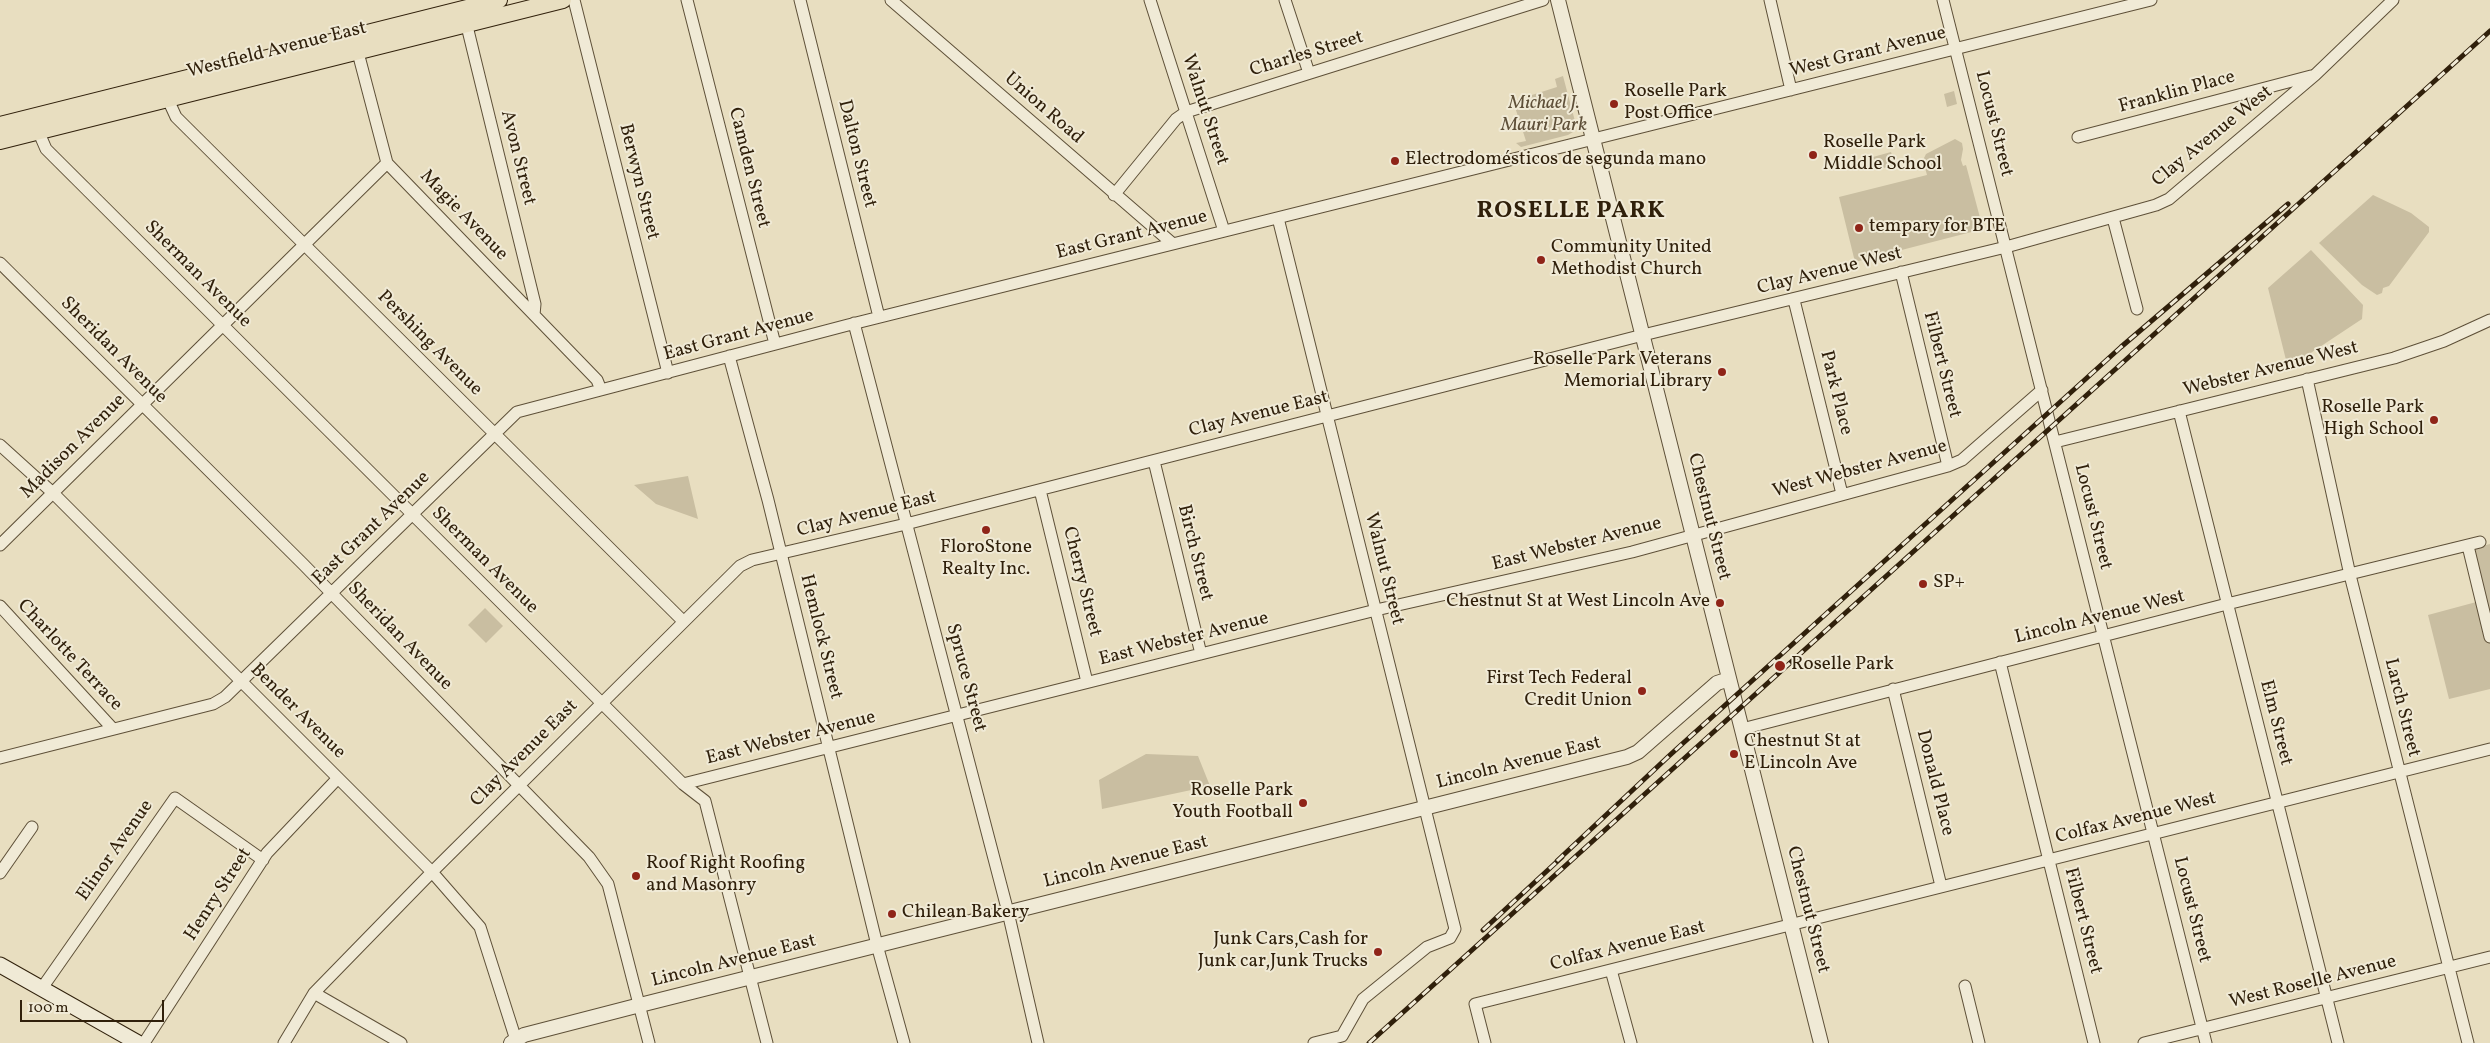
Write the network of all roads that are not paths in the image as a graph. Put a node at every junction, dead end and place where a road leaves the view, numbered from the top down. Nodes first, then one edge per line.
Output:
1 (499, 0) edge
2 (563, 0) edge
3 (574, 0) edge
4 (687, 0) edge
5 (800, 0) edge
6 (891, 0) edge
7 (1150, 0) edge
8 (1285, 0) edge
9 (1543, 0) edge
10 (1558, 0) edge
11 (1770, 0) edge
12 (1944, 0) edge
13 (2150, 0) edge
14 (2394, 0) edge
15 (465, 17) junction
16 (356, 44) junction
17 (1956, 49) junction
18 (1309, 73) junction
19 (2314, 75) junction
20 (1791, 90) junction
21 (165, 92) junction
22 (1186, 112) junction
23 (36, 124) junction
24 (0, 125) edge
25 (2078, 137) dead end
26 (1593, 139) junction
27 (0, 141) edge
28 (387, 163) junction
29 (1114, 195) junction
30 (1278, 218) junction
31 (2113, 218) junction
32 (1224, 231) junction
33 (1174, 244) junction
34 (304, 245) junction
35 (2006, 247) junction
36 (0, 263) edge
37 (1901, 272) junction
38 (1794, 300) junction
39 (2137, 309) dead end
40 (534, 315) junction
41 (879, 317) junction
42 (2490, 320) edge
43 (854, 324) junction
44 (223, 325) junction
45 (1643, 335) junction
46 (775, 344) junction
47 (729, 356) junction
48 (668, 373) junction
49 (2306, 379) junction
50 (601, 390) junction
51 (2042, 390) junction
52 (142, 405) junction
53 (2179, 411) junction
54 (1327, 416) junction
55 (495, 434) junction
56 (2056, 442) junction
57 (0, 445) edge
58 (1154, 460) junction
59 (1948, 466) junction
60 (1040, 490) junction
61 (53, 493) junction
62 (1842, 494) junction
63 (413, 514) junction
64 (906, 524) junction
65 (1693, 534) junction
66 (2480, 542) dead end
67 (0, 545) edge
68 (2468, 546) junction
69 (782, 553) junction
70 (2350, 575) junction
71 (332, 593) junction
72 (2227, 604) junction
73 (0, 606) edge
74 (1376, 610) junction
75 (683, 621) junction
76 (2104, 636) junction
77 (2490, 636) edge
78 (1201, 654) junction
79 (2000, 662) junction
80 (1729, 678) junction
81 (241, 681) junction
82 (1087, 682) junction
83 (1893, 689) junction
84 (601, 702) junction
85 (956, 715) junction
86 (113, 729) junction
87 (1742, 729) junction
88 (829, 747) junction
89 (2490, 749) edge
90 (0, 758) edge
91 (2398, 772) junction
92 (338, 778) junction
93 (683, 784) junction
94 (519, 785) junction
95 (2276, 802) junction
96 (1425, 807) junction
97 (32, 827) dead end
98 (2153, 833) junction
99 (2049, 859) junction
100 (263, 860) junction
101 (432, 872) junction
102 (0, 873) edge
103 (1941, 886) junction
104 (1008, 912) junction
105 (1791, 923) junction
106 (877, 945) junction
107 (2490, 957) edge
108 (0, 965) edge
109 (2448, 967) junction
110 (1611, 970) junction
111 (751, 977) junction
112 (1966, 986) dead end
113 (42, 988) junction
114 (314, 993) junction
115 (2326, 998) junction
116 (640, 1005) junction
117 (2202, 1029) junction
118 (514, 1041) edge
119 (138, 1043) edge
120 (144, 1043) edge
121 (284, 1043) edge
122 (401, 1043) edge
123 (649, 1043) edge
124 (767, 1043) edge
125 (904, 1043) edge
126 (1038, 1043) edge
127 (1314, 1043) edge
128 (1485, 1043) edge
129 (1631, 1043) edge
130 (1821, 1043) edge
131 (1979, 1043) edge
132 (2094, 1043) edge
133 (2144, 1043) edge
134 (2206, 1043) edge
135 (2338, 1043) edge
136 (2468, 1043) edge

1 - 15 main road, Westfield Avenue East
2 - 15 main road, Westfield Avenue East
3 - 48 street, Berwyn Street
4 - 46 street, Camden Street
5 - 41 street, Dalton Street
6 - 29 street, Union Road
7 - 22 street, Walnut Street
8 - 18 street
9 - 18 street, Charles Street
10 - 26 street, Chestnut Street
11 - 20 street
12 - 17 street, Locust Street
13 - 17 street, West Grant Avenue
14 - 19 street, Clay Avenue West
15 - 16 main road, Westfield Avenue East
15 - 40 street, Avon Street
16 - 21 main road, Westfield Avenue East
16 - 28 street, Magie Avenue
17 - 20 street, West Grant Avenue
17 - 35 street, Locust Street
18 - 22 street, Charles Street
19 - 25 street, Franklin Place
19 - 31 street, Clay Avenue West
20 - 26 street, West Grant Avenue
21 - 23 main road, Westfield Avenue East
21 - 34 street, Pershing Avenue
22 - 29 street, Charles Street
22 - 32 street, Walnut Street
23 - 24 main road, Westfield Avenue East
23 - 27 main road, Westfield Avenue East
23 - 44 street, Sherman Avenue
26 - 30 street, East Grant Avenue
26 - 45 street, Chestnut Street
28 - 34 street, Madison Avenue
28 - 40 street, Magie Avenue
29 - 33 street, Union Road
30 - 32 street, East Grant Avenue
30 - 54 street, Walnut Street
31 - 35 street, Clay Avenue West
31 - 39 street
32 - 33 street, East Grant Avenue
33 - 41 street, East Grant Avenue
34 - 44 street, Madison Avenue
34 - 55 street, Pershing Avenue
35 - 37 street, Clay Avenue West
35 - 51 street, Locust Street
36 - 52 street, Sheridan Avenue
37 - 38 street, Clay Avenue West
37 - 59 street, Filbert Street
38 - 45 street, Clay Avenue West
38 - 62 street, Park Place
40 - 50 street, Magie Avenue
41 - 43 street, East Grant Avenue
42 - 49 street, Webster Avenue West
43 - 46 street, East Grant Avenue
43 - 64 street, Spruce Street
44 - 52 street, Madison Avenue
44 - 63 street, Sherman Avenue
45 - 54 street, Clay Avenue East
45 - 65 street, Chestnut Street
46 - 47 street, East Grant Avenue
47 - 48 street, East Grant Avenue
47 - 69 street, Hemlock Street
48 - 50 street, East Grant Avenue
49 - 53 street, Webster Avenue West
49 - 70 street, Larch Street
50 - 55 street, East Grant Avenue
51 - 56 street, Locust Street
51 - 59 street, West Webster Avenue
52 - 61 street, Madison Avenue
52 - 71 street, Sheridan Avenue
53 - 56 street, Webster Avenue West
53 - 72 street, Elm Street
54 - 58 street, Clay Avenue East
54 - 74 street, Walnut Street
55 - 63 street, East Grant Avenue
55 - 75 street, Pershing Avenue
56 - 76 street, Locust Street
57 - 61 street, Bender Avenue
58 - 60 street, Clay Avenue East
58 - 78 street, Birch Street
59 - 62 street, West Webster Avenue
60 - 64 street, Clay Avenue East
60 - 82 street, Cherry Street
61 - 67 street, Madison Avenue
61 - 81 street, Bender Avenue
62 - 65 street, West Webster Avenue
63 - 71 street, East Grant Avenue
63 - 84 street, Sherman Avenue
64 - 69 street, Clay Avenue East
64 - 85 street, Spruce Street
65 - 74 street, East Webster Avenue
65 - 80 street, Chestnut Street
66 - 68 street, Lincoln Avenue West
68 - 70 street, Lincoln Avenue West
68 - 77 street
69 - 75 street, Clay Avenue East
69 - 88 street, Hemlock Street
70 - 72 street, Lincoln Avenue West
70 - 91 street, Larch Street
71 - 81 street, East Grant Avenue
71 - 94 street, Sheridan Avenue
72 - 76 street, Lincoln Avenue West
72 - 95 street, Elm Street
73 - 86 street, Charlotte Terrace
74 - 78 street, East Webster Avenue
74 - 96 street, Walnut Street
75 - 84 street, Clay Avenue East
76 - 79 street, Lincoln Avenue West
76 - 98 street, Locust Street
78 - 82 street, East Webster Avenue
79 - 83 street, Lincoln Avenue West
79 - 99 street, Filbert Street
80 - 87 street, Chestnut Street
80 - 96 street, Lincoln Avenue East
81 - 86 street, East Grant Avenue
81 - 92 street, Bender Avenue
82 - 85 street, East Webster Avenue
83 - 87 street, Lincoln Avenue West
83 - 103 street, Donald Place
84 - 93 street, Sherman Avenue
84 - 94 street, Clay Avenue East
85 - 88 street, East Webster Avenue
85 - 104 street, Spruce Street
86 - 90 street, East Grant Avenue
87 - 105 street, Chestnut Street
88 - 93 street, East Webster Avenue
88 - 106 street, Hemlock Street
89 - 91 street, Colfax Avenue West
91 - 95 street, Colfax Avenue West
91 - 109 street, Larch Street
92 - 100 street, Henry Street
92 - 101 street, Bender Avenue
93 - 111 street, Sherman Avenue
94 - 101 street, Clay Avenue East
94 - 116 street, Sheridan Avenue
95 - 98 street, Colfax Avenue West
95 - 115 street, Elm Street
96 - 104 street, Lincoln Avenue East
96 - 127 street, Walnut Street
97 - 102 street
98 - 99 street, Colfax Avenue West
98 - 117 street, Locust Street
99 - 103 street, Colfax Avenue West
99 - 132 street, Filbert Street
100 - 113 street, Elinor Avenue
100 - 120 street, Henry Street
101 - 114 street, Clay Avenue East
101 - 118 street, Bender Avenue
103 - 105 street, Colfax Avenue West
104 - 106 street, Lincoln Avenue East
104 - 126 street, Spruce Street
105 - 110 street, Colfax Avenue East
105 - 130 street, Chestnut Street
106 - 111 street, Lincoln Avenue East
106 - 125 street, Hemlock Street
107 - 109 street, West Roselle Avenue
108 - 113 main road
109 - 115 street, West Roselle Avenue
109 - 136 street, Larch Street
110 - 128 street, Colfax Avenue East
110 - 129 street
111 - 116 street, Lincoln Avenue East
111 - 124 street, Sherman Avenue
112 - 131 street
113 - 119 main road
114 - 121 street, Clay Avenue East
114 - 122 street
115 - 117 street, West Roselle Avenue
115 - 135 street, Elm Street
116 - 118 street, Lincoln Avenue East
116 - 123 street, Sheridan Avenue
117 - 133 street, West Roselle Avenue
117 - 134 street, Locust Street

